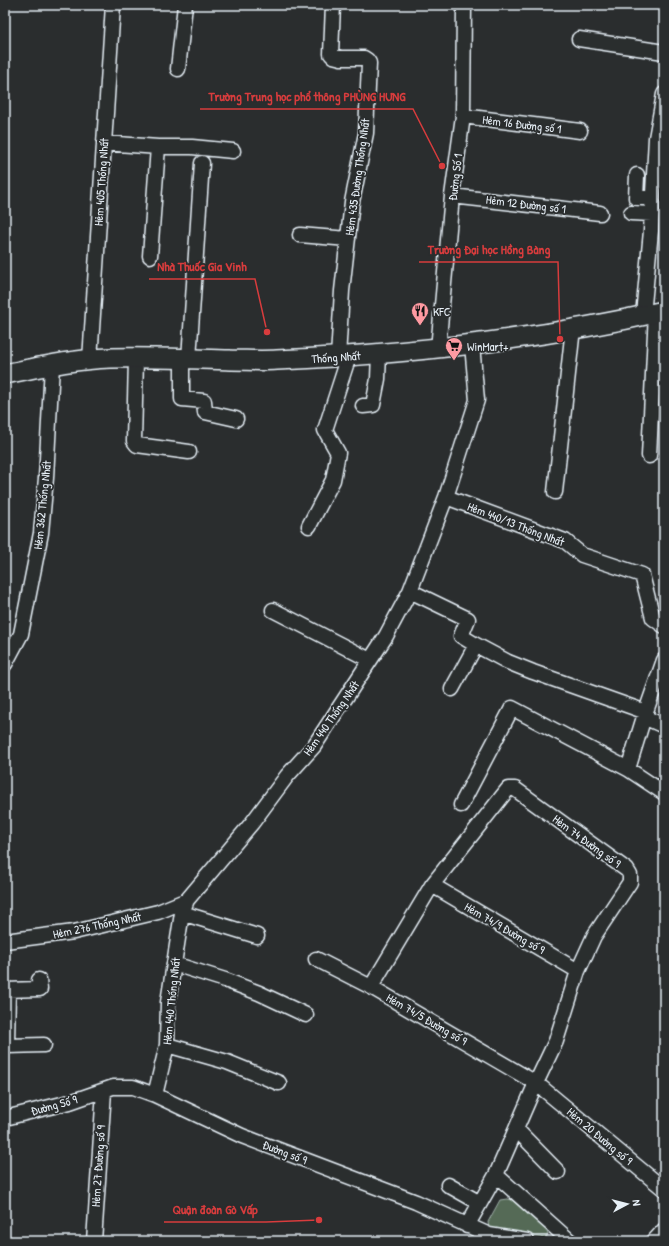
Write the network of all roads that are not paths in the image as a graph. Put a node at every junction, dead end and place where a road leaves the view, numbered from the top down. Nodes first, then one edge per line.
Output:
1 (113, 5) edge
2 (185, 5) edge
3 (333, 5) edge
4 (464, 5) edge
5 (580, 40) dead end
6 (664, 52) edge
7 (178, 69) dead end
8 (664, 94) edge
9 (463, 116) junction
10 (580, 131) dead end
11 (104, 143) junction
12 (158, 147) junction
13 (233, 151) dead end
14 (202, 163) dead end
15 (637, 175) dead end
16 (452, 196) junction
17 (653, 198) junction
18 (600, 213) dead end
19 (631, 213) dead end
20 (652, 214) junction
21 (300, 235) dead end
22 (348, 239) junction
23 (150, 256) dead end
24 (654, 313) edge
25 (573, 328) junction
26 (472, 345) junction
27 (438, 349) junction
28 (379, 353) junction
29 (343, 356) junction
30 (136, 359) junction
31 (185, 359) junction
32 (90, 360) junction
33 (52, 365) junction
34 (5, 374) edge
35 (363, 406) dead end
36 (236, 419) dead end
37 (189, 452) dead end
38 (649, 456) dead end
39 (555, 492) dead end
40 (446, 497) junction
41 (308, 526) dead end
42 (410, 591) junction
43 (273, 610) dead end
44 (664, 626) edge
45 (476, 645) junction
46 (370, 660) junction
47 (664, 660) edge
48 (5, 664) edge
49 (452, 689) dead end
50 (645, 715) junction
51 (664, 726) edge
52 (628, 769) junction
53 (664, 793) edge
54 (461, 805) dead end
55 (432, 885) junction
56 (184, 906) junction
57 (257, 936) dead end
58 (5, 941) edge
59 (316, 959) dead end
60 (174, 964) junction
61 (578, 971) junction
62 (39, 980) dead end
63 (371, 986) junction
64 (6, 990) edge
65 (306, 1014) dead end
66 (44, 1045) dead end
67 (167, 1045) junction
68 (279, 1083) dead end
69 (536, 1083) junction
70 (104, 1091) junction
71 (155, 1096) junction
72 (5, 1118) edge
73 (516, 1129) junction
74 (558, 1172) dead end
75 (496, 1175) junction
76 (448, 1185) dead end
77 (664, 1190) edge
78 (480, 1203) junction
79 (467, 1226) junction
80 (664, 1230) edge
81 (94, 1241) edge
82 (527, 1241) edge
83 (570, 1241) edge
84 (654, 1241) edge

1 - 11 street, Hẻm 405 Thống Nhất
2 - 7 street
3 - 22 street, Hẻm 435 Đường Thống Nhất
4 - 9 street, Đường Số 1
5 - 6 street
8 - 17 street
9 - 10 street, Hẻm 16 Đường số 1
9 - 16 street, Đường Số 1
11 - 12 street
11 - 32 street, Hẻm 405 Thống Nhất
12 - 13 street
12 - 23 street
14 - 31 street
15 - 17 street
16 - 18 street, Hẻm 12 Đường số 1
16 - 27 street, Đường Số 1
17 - 20 street
19 - 20 street
20 - 24 street
21 - 22 street
22 - 29 street, Hẻm 435 Đường Thống Nhất
24 - 25 main road, Thống Nhất
24 - 38 street
25 - 26 main road, Thống Nhất
25 - 39 street
26 - 27 main road, Thống Nhất
26 - 40 street, Hẻm 440 Thống Nhất
27 - 28 main road, Thống Nhất
28 - 29 main road, Thống Nhất
28 - 35 street
29 - 31 main road, Thống Nhất
29 - 41 street, Hẻm 435 Đường Thống Nhất
30 - 31 main road, Thống Nhất
30 - 32 main road, Thống Nhất
30 - 37 street
31 - 36 street
32 - 33 main road, Thống Nhất
33 - 34 main road, Thống Nhất
33 - 48 street, Hẻm 362 Thống Nhất
40 - 42 street, Hẻm 440 Thống Nhất
40 - 44 street, Hẻm 440/13 Thống Nhất
42 - 45 street
42 - 46 street, Hẻm 440 Thống Nhất
43 - 46 street
45 - 49 street
45 - 50 street
46 - 56 street, Hẻm 440 Thống Nhất
47 - 50 street
50 - 51 street
50 - 52 street
52 - 53 street
52 - 54 street
55 - 61 street, Hẻm 74/9 Đường số 9
55 - 61 street, Hẻm 74 Đường số 9
55 - 63 street, Hẻm 74 Đường số 9
56 - 57 street
56 - 58 street, Hẻm 276 Thống Nhất
56 - 60 street, Hẻm 440 Thống Nhất
59 - 63 street, Hẻm 74/5 Đường số 9
60 - 65 street
60 - 67 street, Hẻm 440 Thống Nhất
61 - 69 street, Hẻm 74 Đường số 9
62 - 64 street
63 - 69 street, Hẻm 74/5 Đường số 9
64 - 66 street
67 - 68 street
67 - 71 street, Hẻm 440 Thống Nhất
69 - 73 street, Hẻm 74 Đường số 9
69 - 77 street, Hẻm 20 Đường số 9
70 - 71 street, Đường số 9
70 - 72 street, Đường Số 9
70 - 81 street, Hẻm 27 Đường số 9
71 - 79 street, Đường số 9
73 - 74 street
73 - 75 street, Hẻm 74 Đường số 9
75 - 78 street
75 - 83 street
76 - 78 street
78 - 79 street
79 - 82 street, Đường số 9
80 - 84 street

